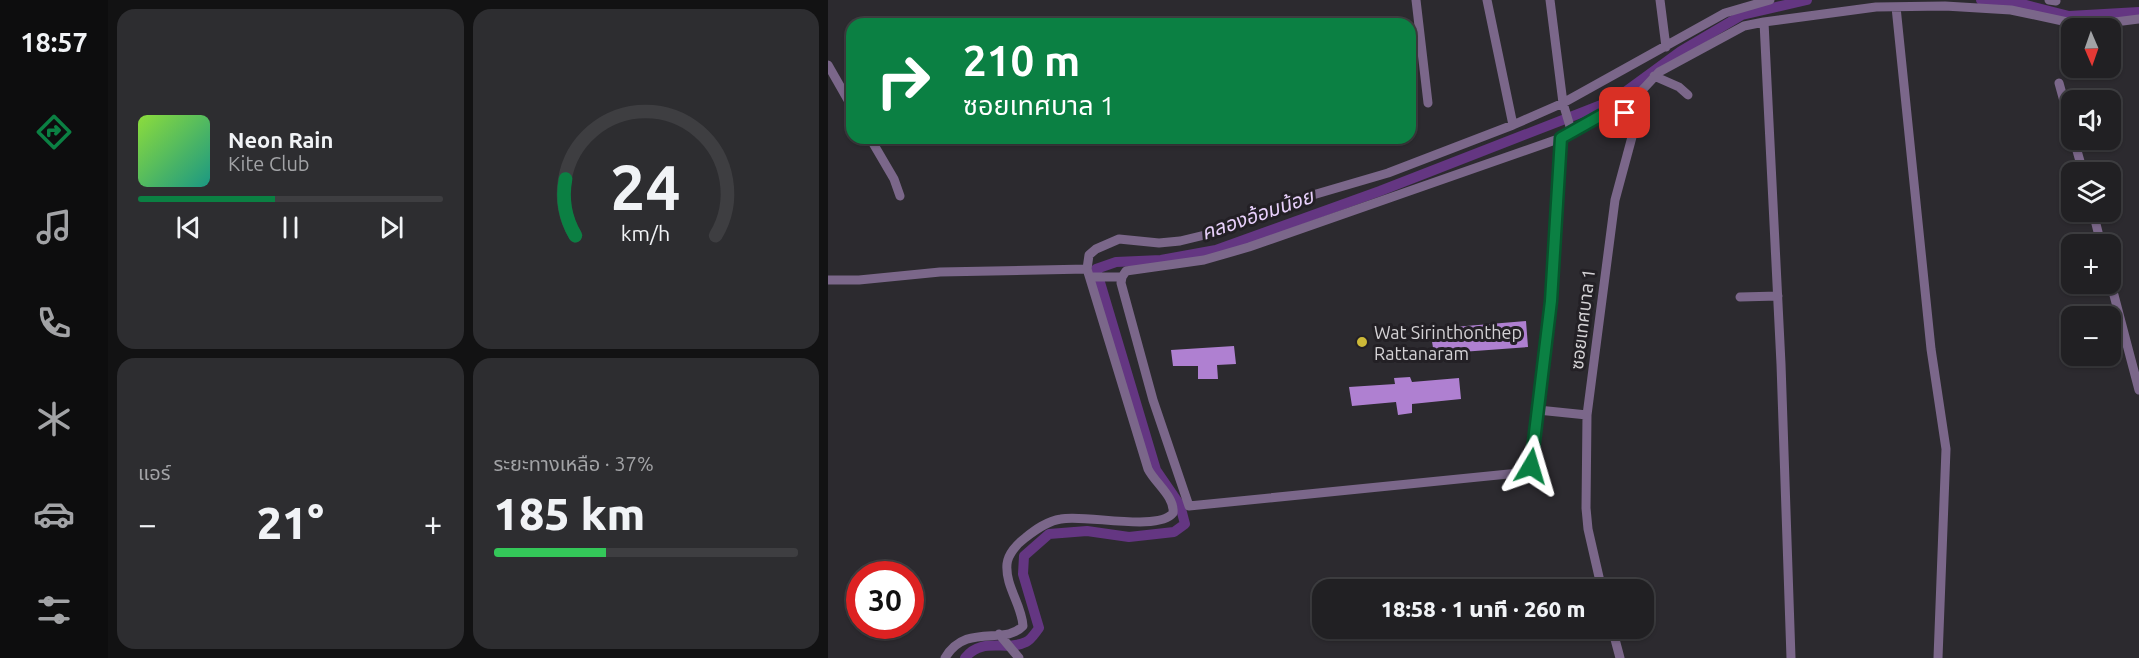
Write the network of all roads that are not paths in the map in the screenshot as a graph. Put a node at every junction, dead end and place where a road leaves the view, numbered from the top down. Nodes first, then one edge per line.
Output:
1 (1416, 0) edge
2 (1486, 0) edge
3 (1550, 0) edge
4 (1660, 0) edge
5 (1770, 0) edge
6 (1896, 7) junction
7 (2139, 19) edge
8 (1764, 22) junction
9 (1666, 47) junction
10 (828, 65) edge
11 (1654, 76) junction
12 (2059, 83) dead end
13 (2061, 90) edge
14 (1688, 95) dead end
15 (846, 96) edge
16 (1428, 103) dead end
17 (1564, 107) junction
18 (1625, 113) junction
19 (1513, 125) junction
20 (1570, 128) junction
21 (1561, 138) junction
22 (874, 144) edge
23 (900, 196) dead end
24 (1090, 268) junction
25 (1117, 277) junction
26 (828, 280) edge
27 (2114, 294) edge
28 (1778, 296) junction
29 (1740, 297) dead end
30 (2139, 390) edge
31 (1538, 410) junction
32 (1587, 415) junction
33 (1600, 579) edge
34 (1000, 636) junction
35 (1615, 639) edge
36 (945, 658) edge
37 (1019, 658) edge
38 (1620, 658) edge
39 (1791, 658) edge
40 (1938, 658) edge

1 - 16 street
2 - 19 street
3 - 17 street
4 - 9 street
5 - 9 street
6 - 7 street
6 - 8 street
6 - 40 street
8 - 11 street
8 - 28 street
9 - 17 street
10 - 15 street
11 - 14 street
11 - 18 street
12 - 13 street
17 - 19 street
17 - 20 street
18 - 20 street
18 - 32 street, ซอยเทศบาล 1
19 - 24 street
20 - 21 street
21 - 25 street
21 - 31 street
22 - 23 street
24 - 25 street
24 - 26 street
24 - 34 street
25 - 31 street
27 - 30 street
28 - 29 street
28 - 39 street
31 - 32 street
32 - 33 street, ซอยเทศบาล 1
34 - 36 street
34 - 37 street
35 - 38 street

